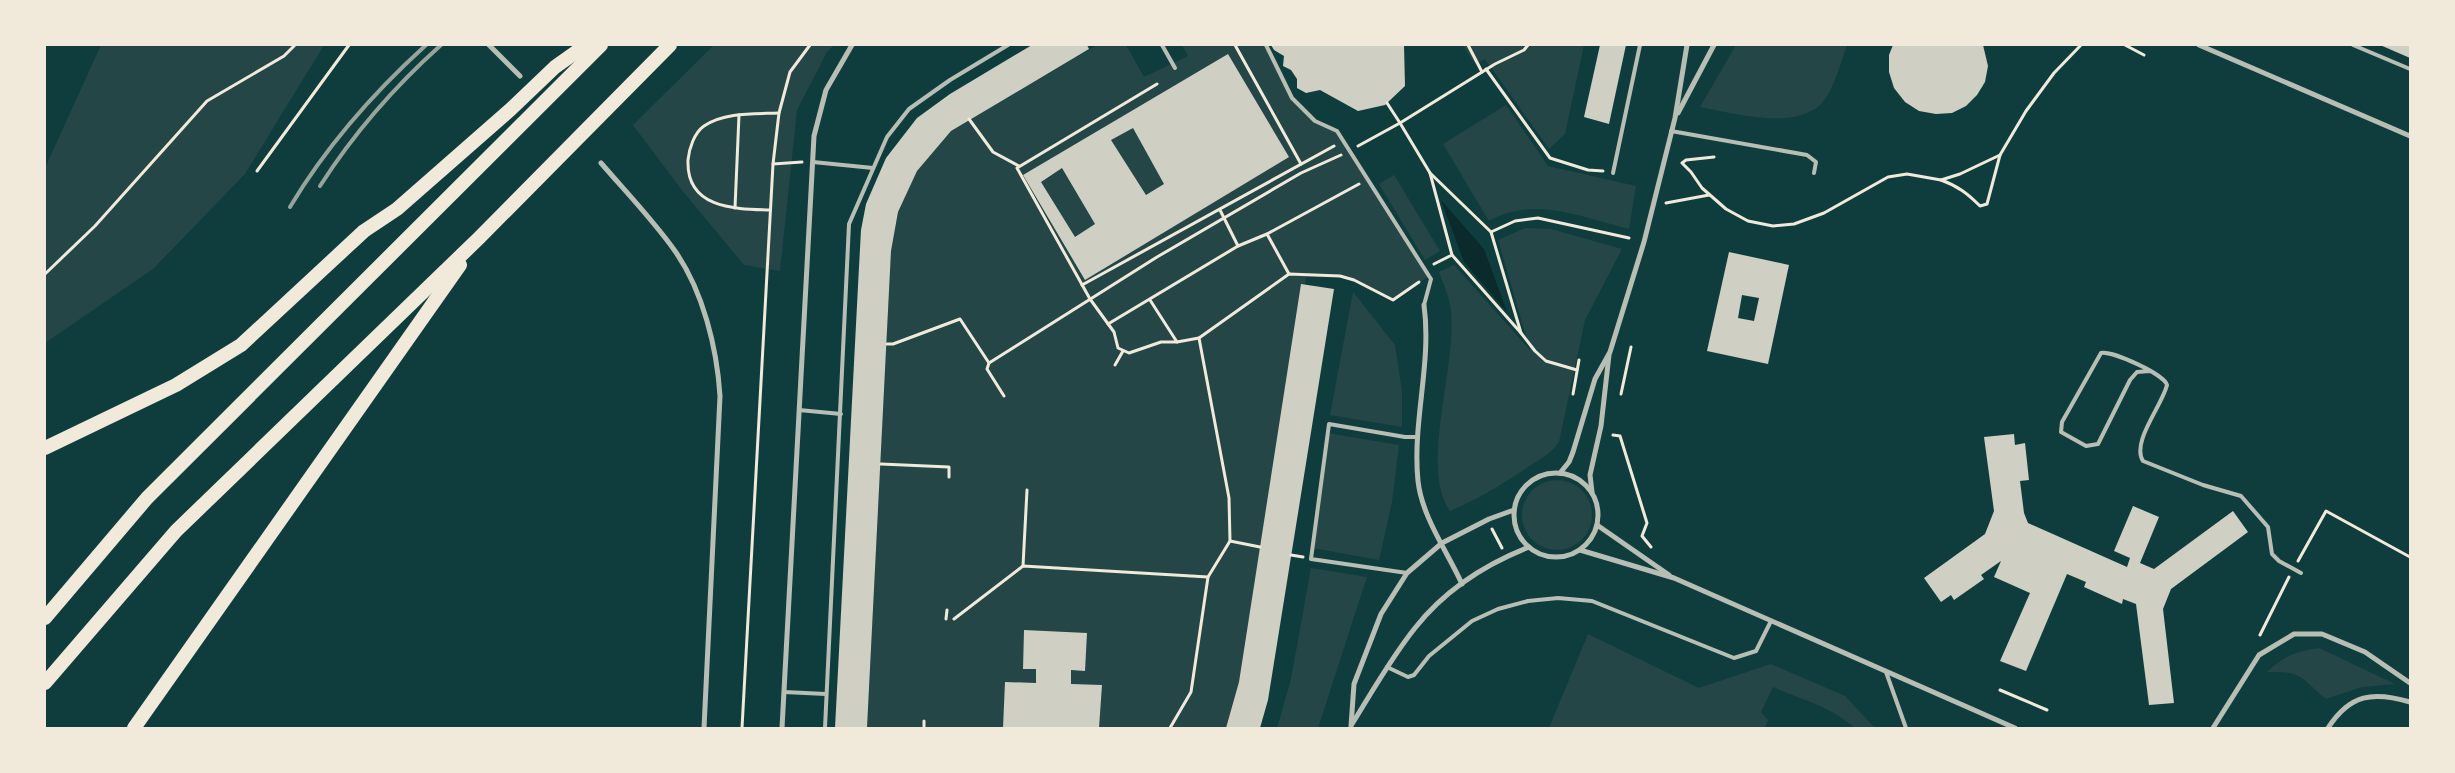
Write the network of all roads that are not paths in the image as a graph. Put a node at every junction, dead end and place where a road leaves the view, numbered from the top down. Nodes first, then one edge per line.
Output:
1 (489, 45) edge
2 (586, 45) edge
3 (601, 45) edge
4 (670, 45) edge
5 (852, 45) edge
6 (1008, 45) edge
7 (1162, 45) edge
8 (1266, 45) edge
9 (1640, 45) edge
10 (1687, 45) edge
11 (1714, 45) edge
12 (2199, 45) edge
13 (2353, 45) edge
14 (1175, 68) dead end
15 (2410, 69) edge
16 (520, 76) dead end
17 (1675, 118) junction
18 (1671, 132) junction
19 (2410, 136) edge
20 (813, 162) junction
21 (601, 163) dead end
22 (873, 168) junction
23 (1613, 172) road end
24 (1814, 173) dead end
25 (479, 238) junction
26 (1424, 305) joint
27 (1610, 352) junction
28 (2150, 371) junction
29 (799, 410) junction
30 (841, 414) junction
31 (1418, 437) junction
32 (45, 448) edge
33 (1560, 473) junction
34 (1592, 493) junction
35 (1514, 510) junction
36 (1597, 525) junction
37 (1442, 543) junction
38 (1530, 547) junction
39 (1580, 550) junction
40 (1407, 573) junction
41 (2301, 573) dead end
42 (1674, 578) junction
43 (1462, 584) junction
44 (45, 618) edge
45 (1771, 621) junction
46 (1387, 667) junction
47 (1886, 672) junction
48 (45, 683) edge
49 (2410, 683) edge
50 (784, 692) junction
51 (826, 694) junction
52 (2410, 702) edge
53 (1350, 727) edge
54 (134, 728) edge
55 (704, 728) edge
56 (782, 728) edge
57 (825, 728) edge
58 (1906, 728) edge
59 (2015, 728) edge
60 (2213, 728) edge
61 (2328, 728) edge

1 - 16 street
2 - 32 highway
3 - 44 highway
4 - 25 highway
5 - 20 street
6 - 22 lane
7 - 14 lane
8 - 26 lane
9 - 23 lane
10 - 17 street
11 - 17 street
12 - 19 street
13 - 15 lane
17 - 18 street
18 - 24 lane
18 - 27 street
20 - 22 lane
20 - 29 street
21 - 55 street
22 - 30 lane
25 - 48 highway
25 - 54 highway
26 - 31 street
27 - 33 street
27 - 34 street
28 - 28 lane
28 - 41 lane
29 - 30 lane
29 - 50 street
30 - 51 lane
31 - 37 street
31 - 40 lane
33 - 34 street
33 - 35 street
34 - 36 street
35 - 37 street
35 - 38 street
36 - 39 street
36 - 42 street
37 - 40 street
37 - 43 street
38 - 39 street
38 - 43 street
39 - 42 street
40 - 53 street
42 - 45 street
43 - 46 street
45 - 46 lane
45 - 47 street
46 - 53 street
47 - 58 lane
47 - 59 street
49 - 60 street
50 - 51 lane
50 - 56 street
51 - 57 lane
52 - 61 street

